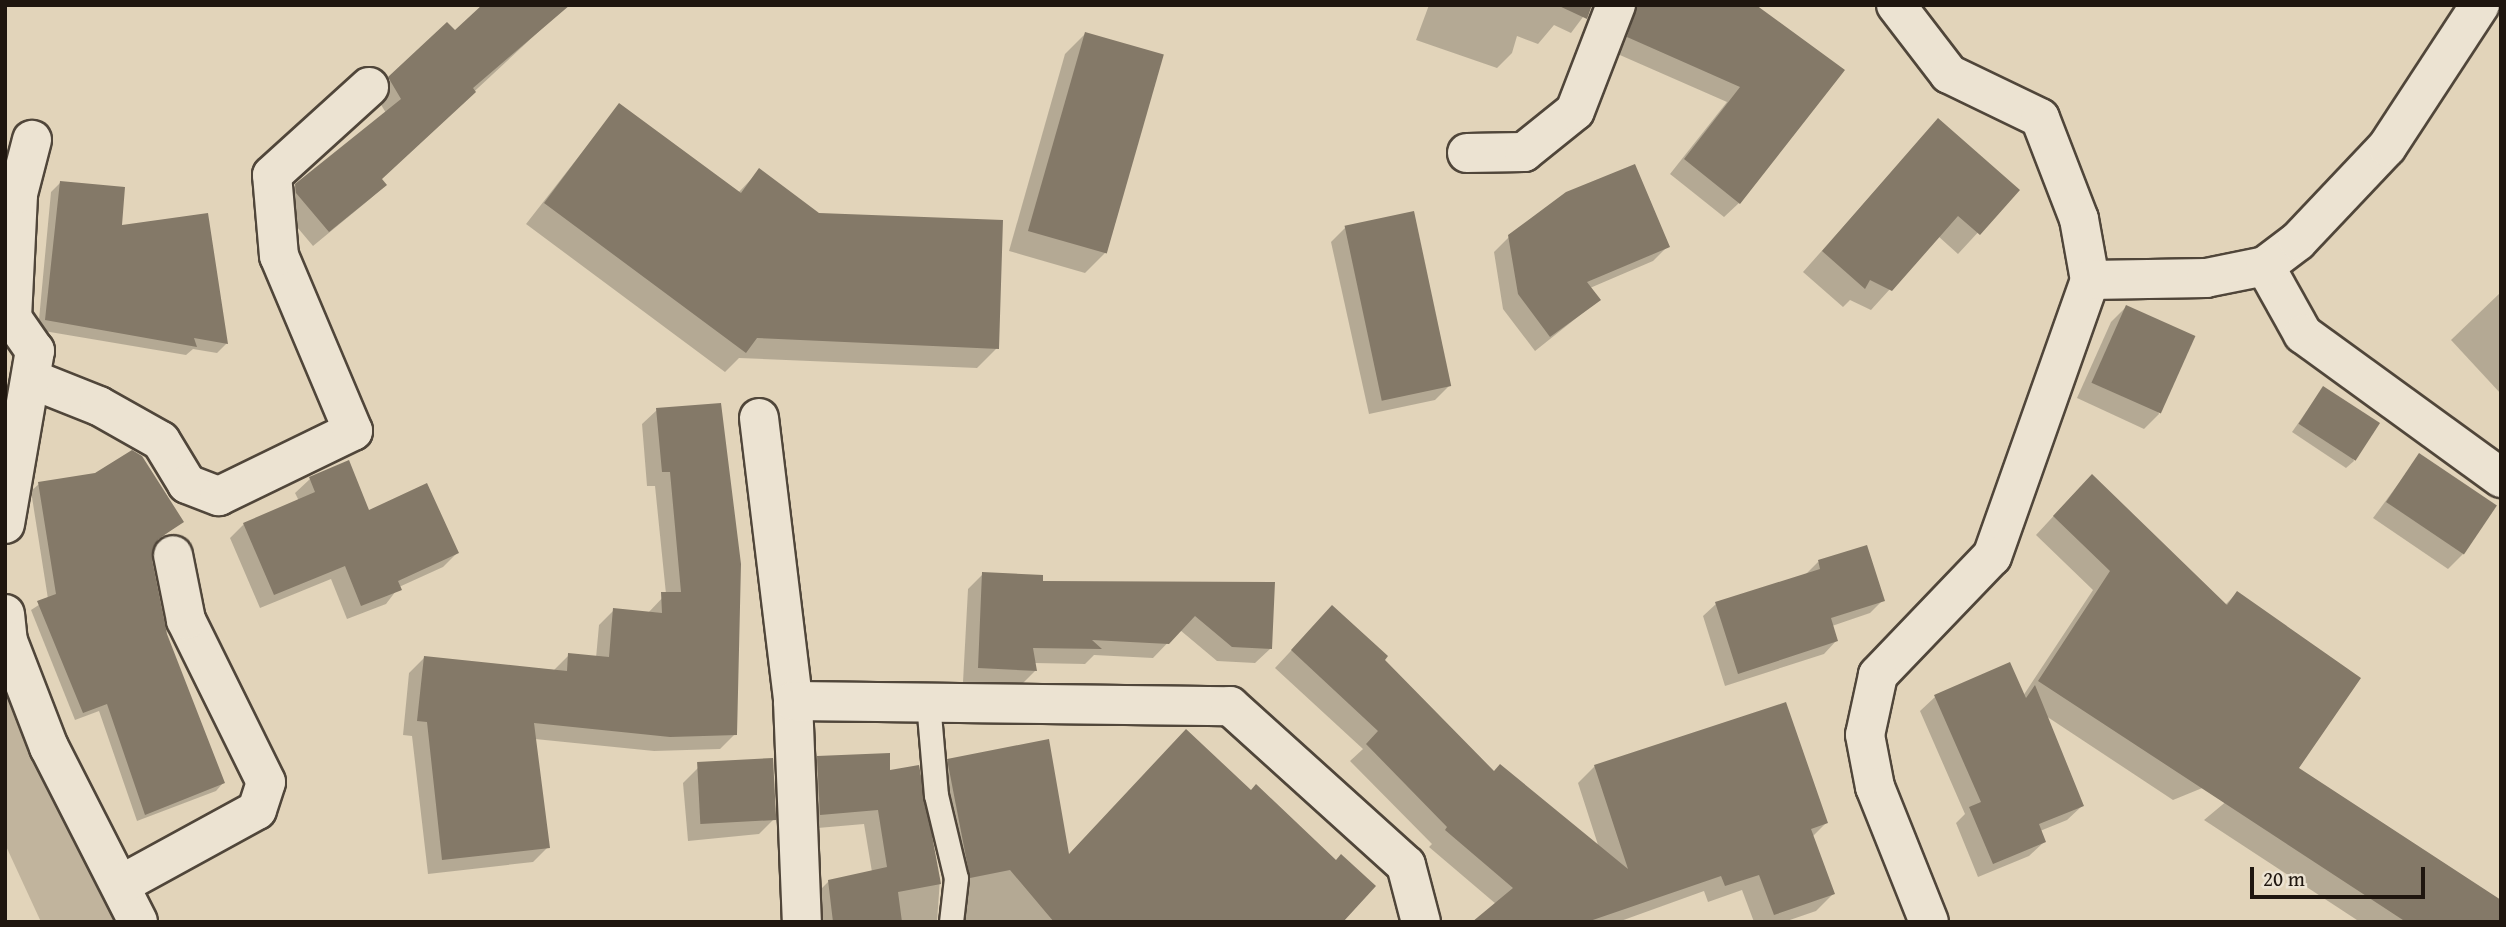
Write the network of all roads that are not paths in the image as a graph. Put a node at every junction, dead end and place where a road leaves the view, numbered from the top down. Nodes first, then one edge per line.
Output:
1 (1616, 5) edge
2 (1896, 5) edge
3 (2480, 5) edge
4 (369, 87) dead end
5 (32, 140) dead end
6 (1467, 153) dead end
7 (2265, 266) junction
8 (2090, 280) junction
9 (30, 379) junction
10 (759, 418) dead end
11 (12, 446) edge
12 (2501, 478) edge
13 (5, 524) edge
14 (173, 555) dead end
15 (5, 614) edge
16 (793, 701) junction
17 (928, 702) junction
18 (120, 885) junction
19 (138, 922) edge
20 (802, 922) edge
21 (951, 922) edge
22 (1421, 922) edge
23 (1928, 922) edge

1 - 6 street
2 - 8 street
3 - 7 street
4 - 9 street
5 - 9 street
7 - 8 street
7 - 12 street
8 - 23 street
9 - 11 street
10 - 16 street
11 - 13 street
14 - 18 street
15 - 18 street
16 - 17 street
16 - 20 street
17 - 21 lane
17 - 22 street
18 - 19 street

